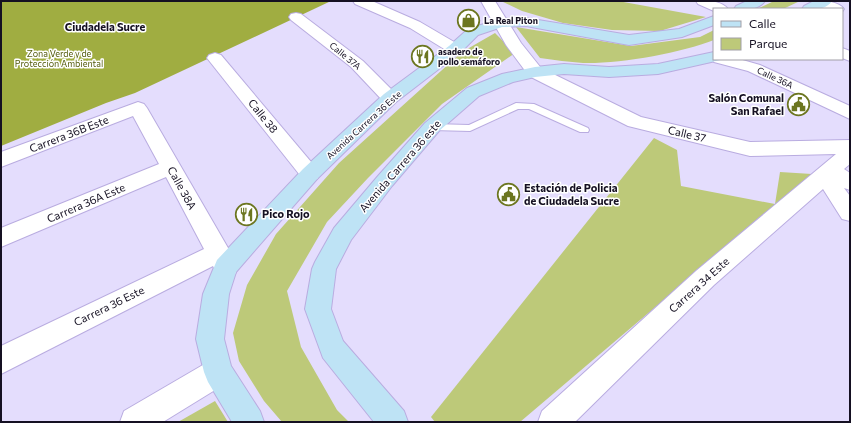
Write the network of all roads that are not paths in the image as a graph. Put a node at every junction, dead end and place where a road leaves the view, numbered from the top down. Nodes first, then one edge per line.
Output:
1 (360, 1) edge
2 (488, 1) edge
3 (702, 1) edge
4 (758, 1) edge
5 (819, 4) edge
6 (719, 8) edge
7 (742, 8) edge
8 (833, 8) edge
9 (296, 17) dead end
10 (713, 20) edge
11 (500, 23) junction
12 (455, 50) junction
13 (713, 57) edge
14 (215, 58) dead end
15 (724, 60) edge
16 (535, 72) junction
17 (390, 98) junction
18 (138, 108) joint
19 (850, 113) edge
20 (432, 127) junction
21 (584, 130) dead end
22 (850, 147) edge
23 (850, 152) edge
24 (1, 160) edge
25 (170, 167) junction
26 (310, 174) junction
27 (835, 176) edge
28 (850, 213) edge
29 (1, 238) edge
30 (222, 260) junction
31 (1, 360) edge
32 (218, 372) junction
33 (141, 420) edge
34 (249, 422) edge
35 (393, 422) edge
36 (553, 422) edge

1 - 12 street
2 - 11 street
3 - 6 street
4 - 7 street
5 - 8 street
9 - 17 street, Calle 37A
10 - 11 street, Avenida Carrera 36 Este
11 - 12 street, Avenida Carrera 36 Este
11 - 16 street
12 - 17 street, Avenida Carrera 36 Este
13 - 16 street
14 - 26 street, Calle 38
15 - 19 street, Calle 36A
16 - 20 street, Avenida Carrera 36 este
16 - 22 street, Calle 37
17 - 26 street, Avenida Carrera 36 Este
18 - 24 street, Carrera 36B Este
18 - 25 street, Calle 38A
20 - 21 lane
20 - 35 street, Avenida Carrera 36 este
23 - 27 street, Carrera 34 Este
25 - 29 street, Carrera 36A Este
25 - 30 street, Calle 38A
26 - 30 street, Avenida Carrera 36 Este
27 - 28 street
27 - 36 street, Carrera 34 Este
30 - 31 street, Carrera 36 Este
30 - 32 street
32 - 33 street
32 - 34 street

